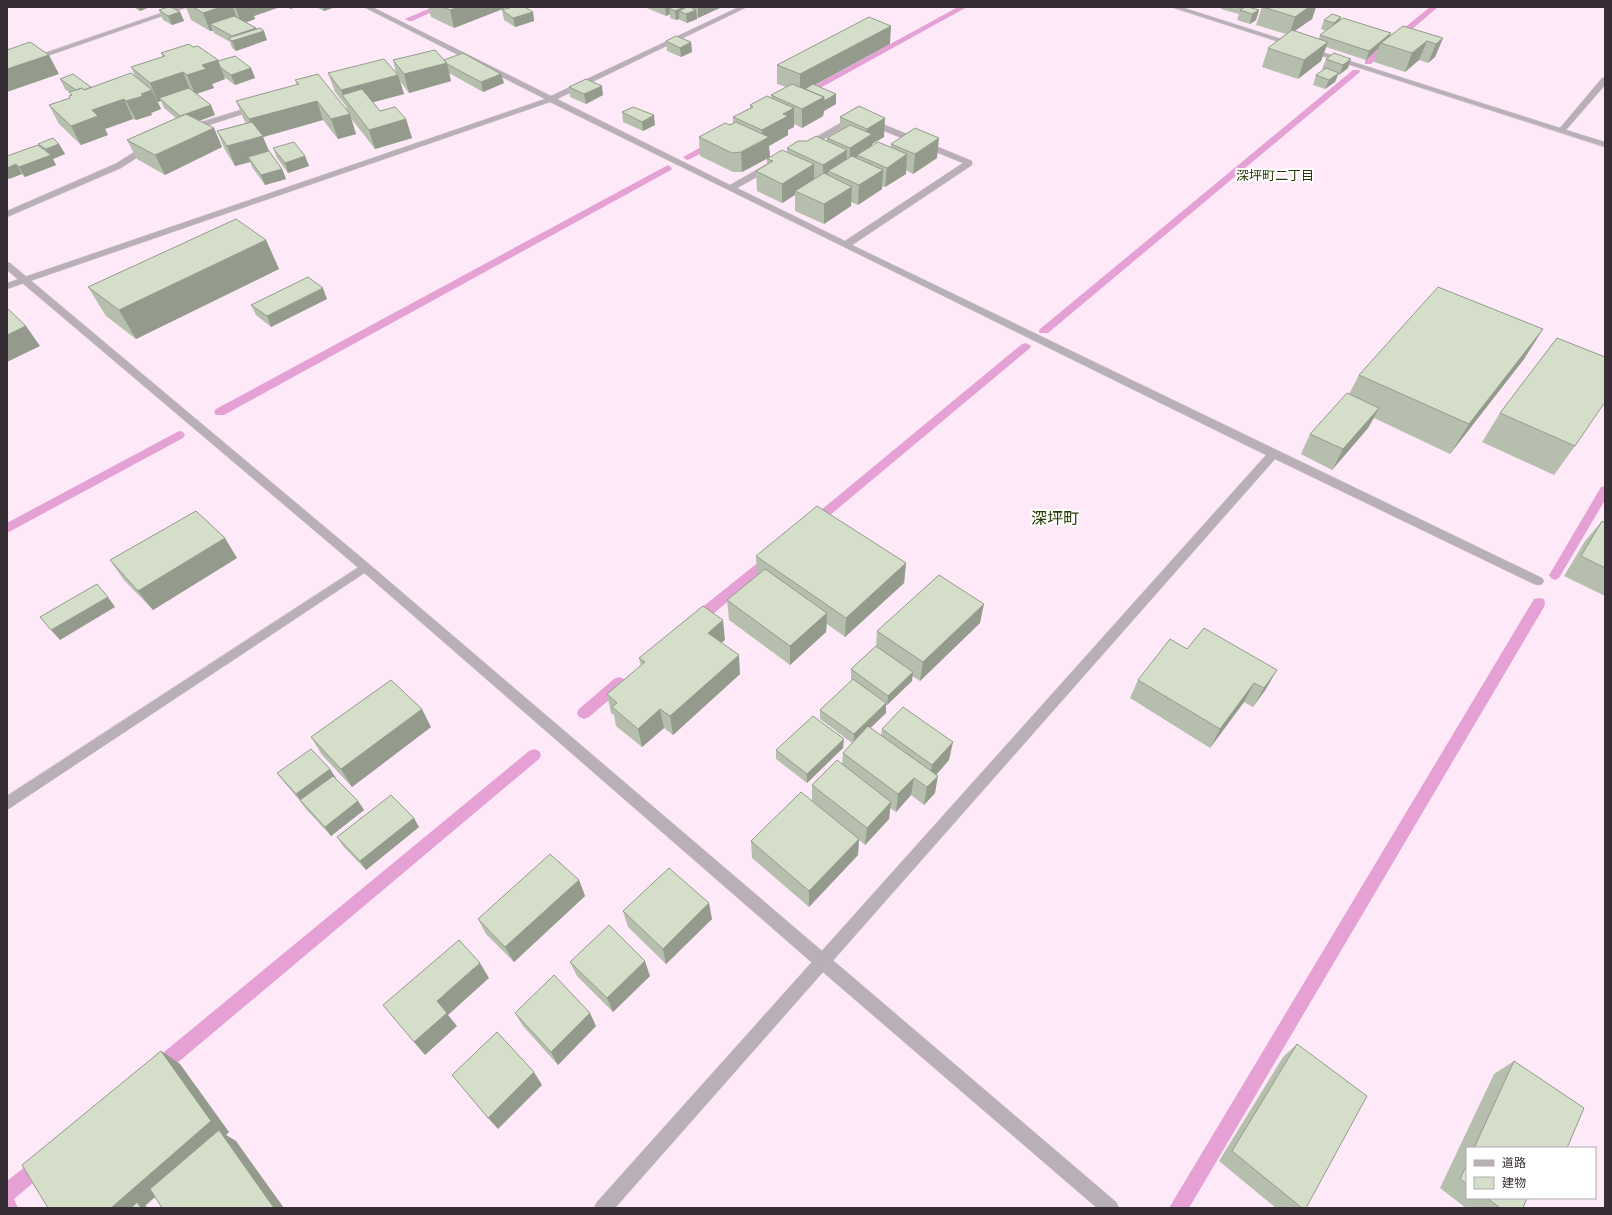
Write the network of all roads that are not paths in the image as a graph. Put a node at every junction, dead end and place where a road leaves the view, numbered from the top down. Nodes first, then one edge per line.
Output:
1 (184, 7) edge
2 (367, 7) edge
3 (744, 7) edge
4 (1174, 7) edge
5 (467, 57) junction
6 (452, 61) edge
7 (7, 68) edge
8 (1605, 80) edge
9 (551, 99) junction
10 (265, 106) edge
11 (184, 130) edge
12 (1560, 130) junction
13 (158, 141) edge
14 (1605, 145) edge
15 (797, 150) edge
16 (777, 162) edge
17 (731, 188) junction
18 (7, 214) edge
19 (846, 245) junction
20 (7, 265) edge
21 (23, 279) junction
22 (7, 286) edge
23 (1273, 454) junction
24 (365, 567) junction
25 (1538, 581) dead end
26 (7, 804) edge
27 (822, 962) junction
28 (603, 1208) edge
29 (1110, 1208) edge

1 - 7 street
2 - 5 street
3 - 9 street
4 - 12 street
5 - 6 street
5 - 9 street
8 - 12 street
9 - 17 street
9 - 21 street
10 - 11 street
12 - 14 street
13 - 18 street
15 - 19 street
16 - 17 street
17 - 19 street
19 - 23 street
20 - 21 street
21 - 22 street
21 - 24 street
23 - 25 street
23 - 27 street
24 - 26 street
24 - 27 street
27 - 28 street
27 - 29 street

